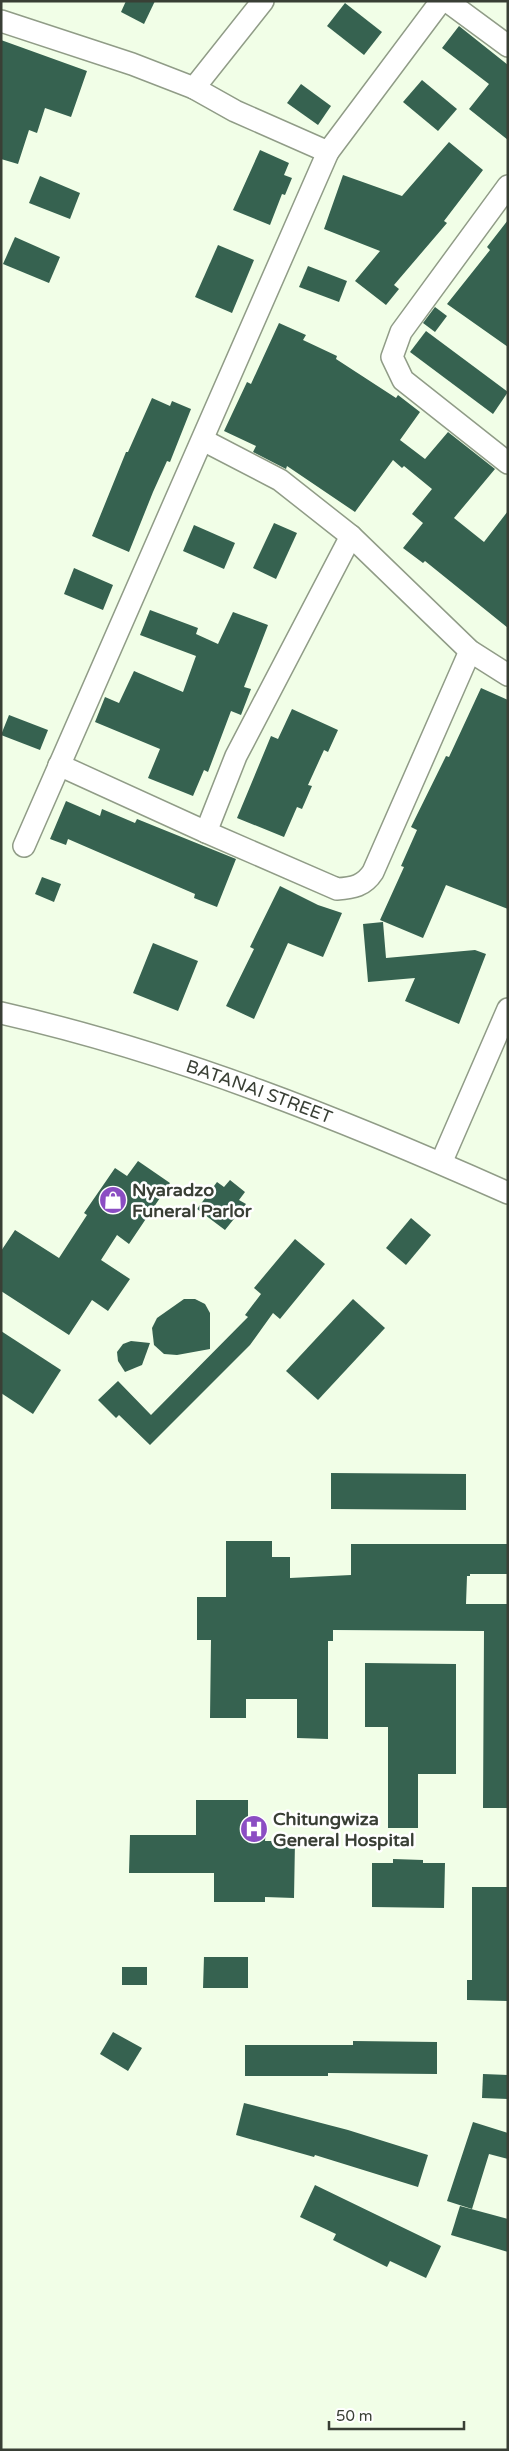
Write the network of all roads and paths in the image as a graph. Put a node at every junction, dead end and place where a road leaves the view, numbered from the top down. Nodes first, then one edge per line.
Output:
1 (263, 1) edge
2 (441, 1) edge
3 (446, 1) edge
4 (1, 21) edge
5 (508, 46) edge
6 (194, 88) junction
7 (328, 152) junction
8 (508, 186) edge
9 (203, 440) junction
10 (506, 458) edge
11 (351, 536) junction
12 (470, 652) junction
13 (508, 675) edge
14 (59, 764) junction
15 (206, 832) junction
16 (24, 846) dead end
17 (508, 1009) edge
18 (1, 1013) edge
19 (441, 1163) junction
20 (508, 1193) edge

1 - 6 street
2 - 7 street
3 - 5 street
4 - 6 street
6 - 7 street
7 - 9 street
8 - 10 street
9 - 11 street
9 - 14 street
11 - 12 street
11 - 15 street
12 - 13 street
12 - 15 street
14 - 15 street
14 - 16 street
17 - 19 street
18 - 19 street, BATANAI STREET
19 - 20 street, BATANAI STREET

